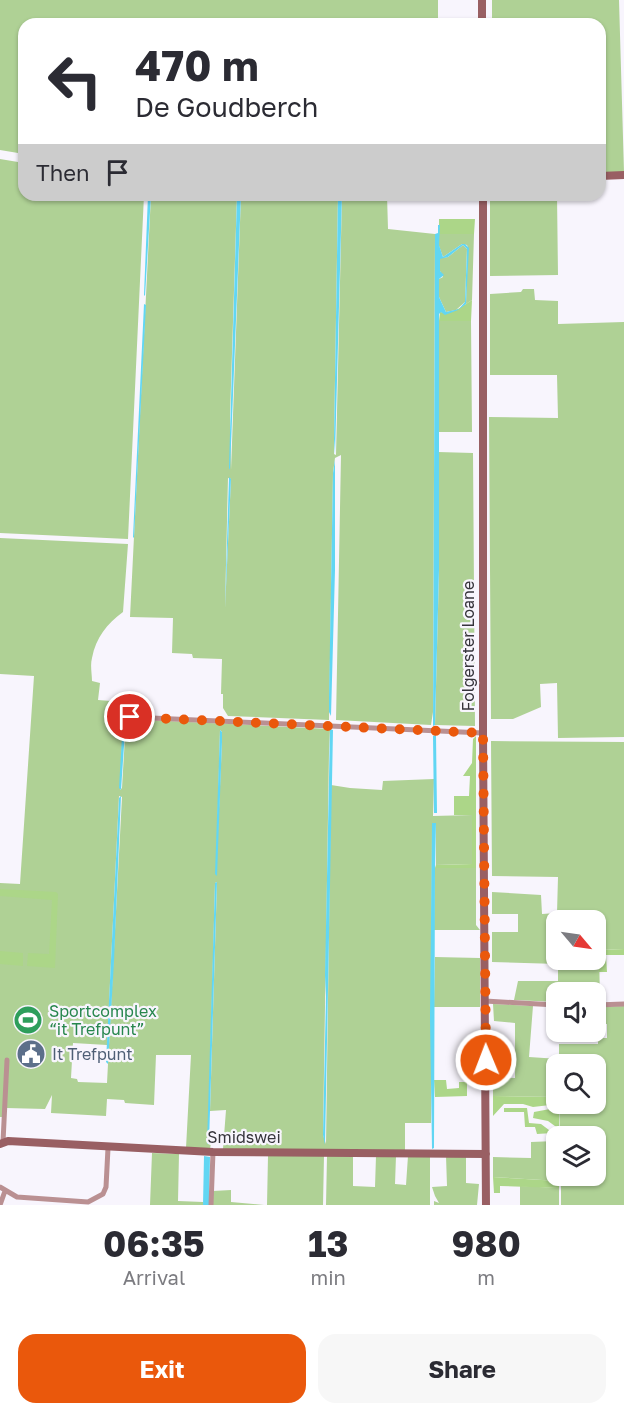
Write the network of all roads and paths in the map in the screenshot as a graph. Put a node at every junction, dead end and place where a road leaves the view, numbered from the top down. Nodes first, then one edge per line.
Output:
1 (482, 0) edge
2 (482, 18) edge
3 (624, 175) edge
4 (606, 176) edge
5 (483, 201) edge
6 (130, 717) dead end
7 (483, 733) junction
8 (485, 1001) junction
9 (546, 1004) edge
10 (624, 1004) edge
11 (606, 1005) edge
12 (7, 1060) dead end
13 (1, 1143) edge
14 (108, 1148) junction
15 (213, 1152) junction
16 (486, 1154) junction
17 (2, 1189) edge
18 (0, 1205) edge
19 (211, 1205) edge
20 (486, 1205) edge

1 - 2 main road
3 - 4 main road
5 - 7 main road, Folgerster Loane
6 - 7 street
7 - 8 main road, Folgerster Loane
8 - 9 street
8 - 16 main road, Folgerster Loane
10 - 11 street
12 - 13 street, Smidswei
13 - 14 main road, Smidswei
14 - 15 main road, Smidswei
14 - 17 street
15 - 16 main road, Smidswei
15 - 19 street
16 - 20 main road, Folgerster Loane
17 - 18 street

